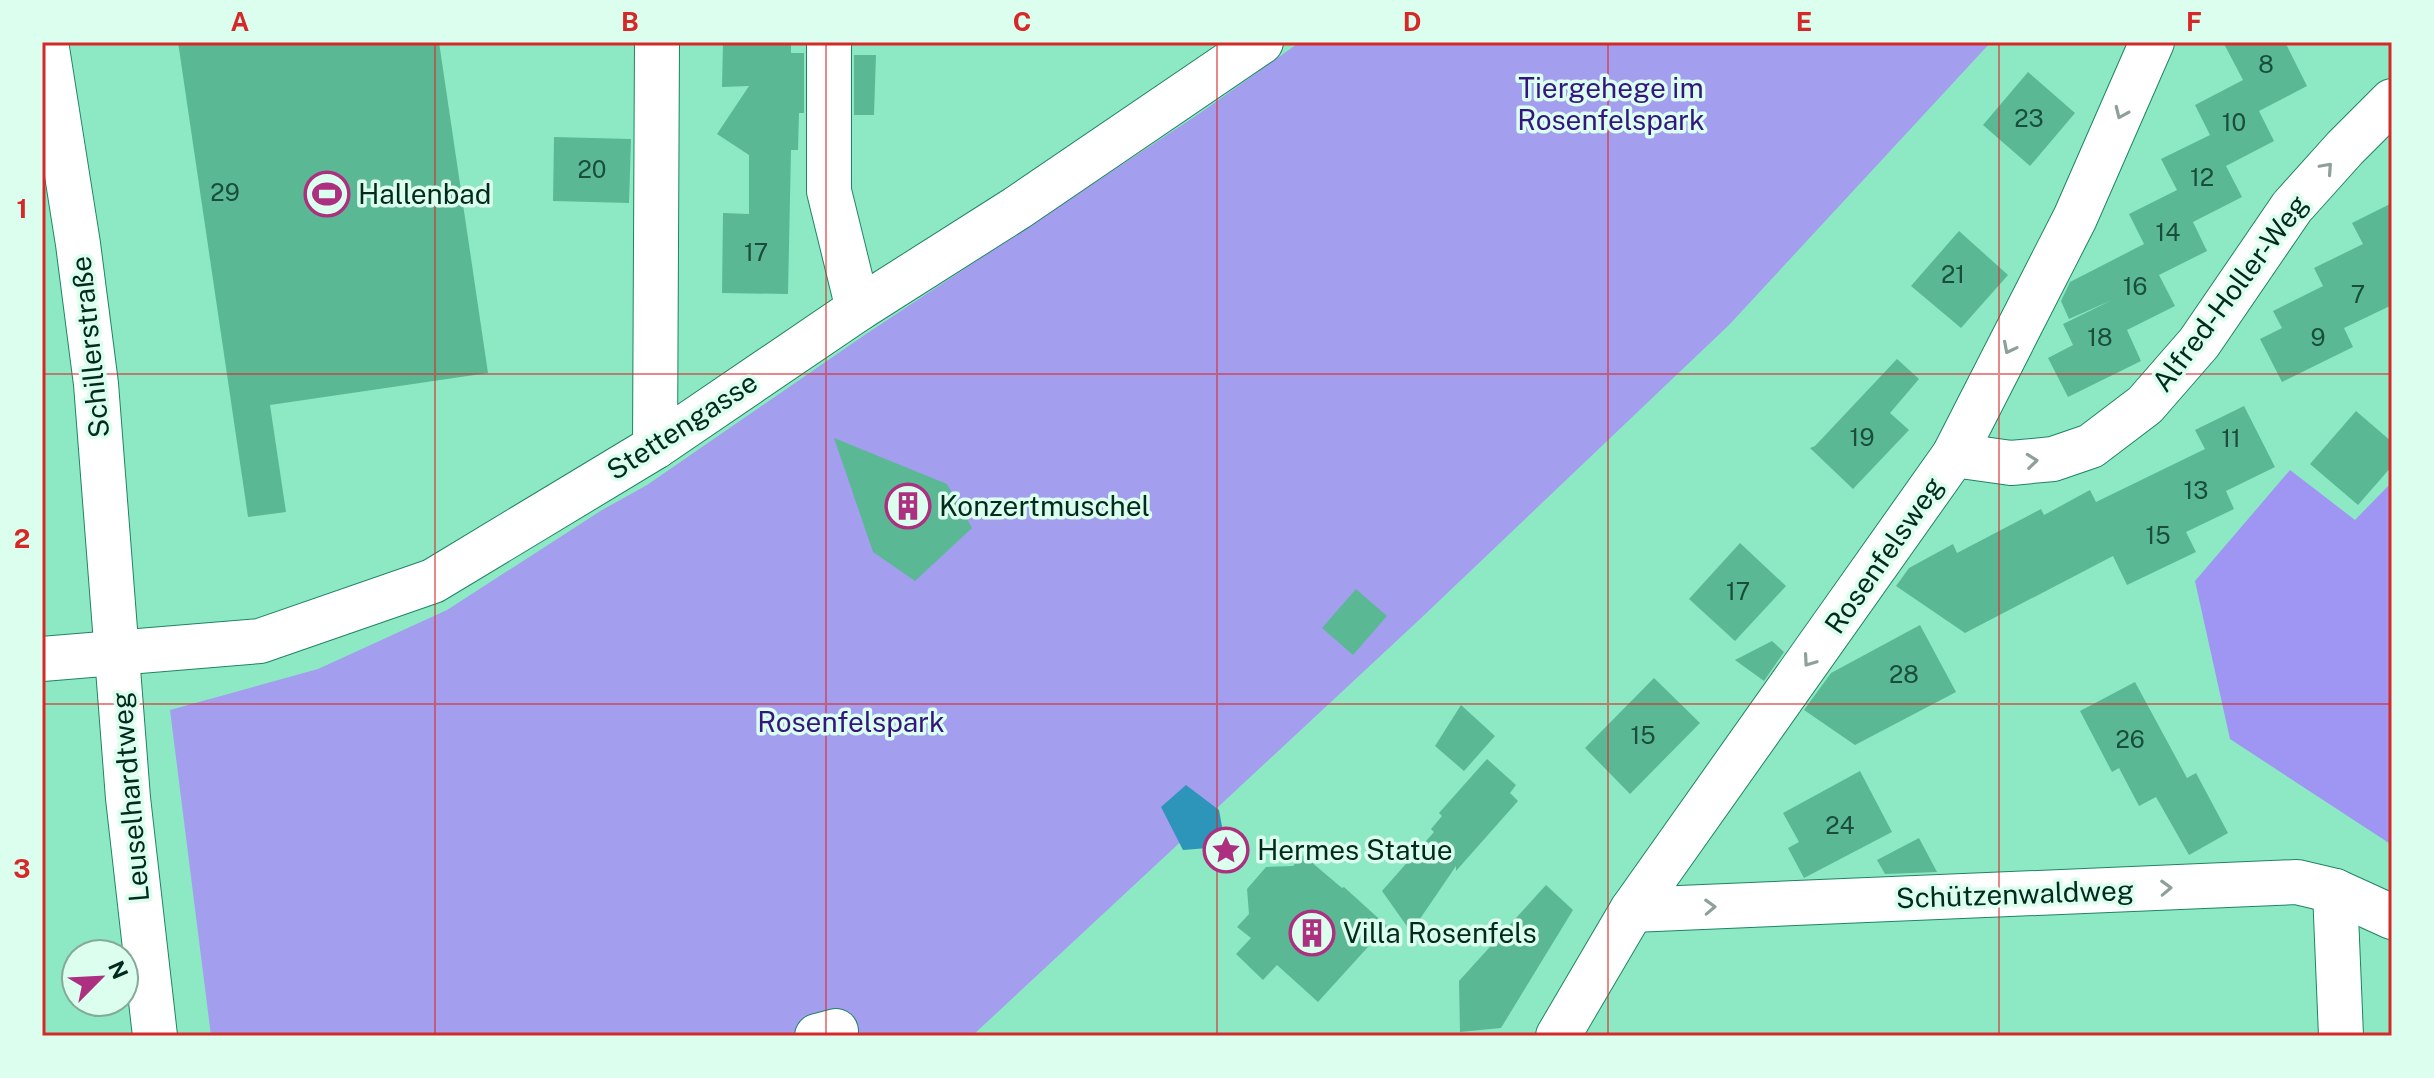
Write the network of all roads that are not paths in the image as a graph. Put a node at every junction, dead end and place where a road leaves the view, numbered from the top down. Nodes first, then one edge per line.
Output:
1 (46, 42) edge
2 (657, 42) edge
3 (829, 42) edge
4 (1261, 42) edge
5 (2152, 42) edge
6 (2392, 101) edge
7 (858, 309) junction
8 (655, 447) junction
9 (1954, 455) junction
10 (117, 653) junction
11 (42, 659) edge
12 (2335, 891) junction
13 (1632, 910) junction
14 (2392, 917) edge
15 (155, 1036) edge
16 (1558, 1036) edge
17 (2341, 1036) edge

1 - 10 street, Schillerstraße
2 - 8 street
3 - 7 street
4 - 7 street, Stettengasse
5 -> 9 street, Rosenfelsweg
9 -> 6 street, Alfred-Holler-Weg
7 - 8 street, Stettengasse
8 - 10 street, Stettengasse
9 -> 13 street, Rosenfelsweg
10 - 11 street, Stettengasse
10 - 15 street, Leuselhardtweg
13 -> 12 street, Schützenwaldweg
12 - 14 street, Schützenwaldweg
12 - 17 street
13 - 16 street, Rosenfelsweg

